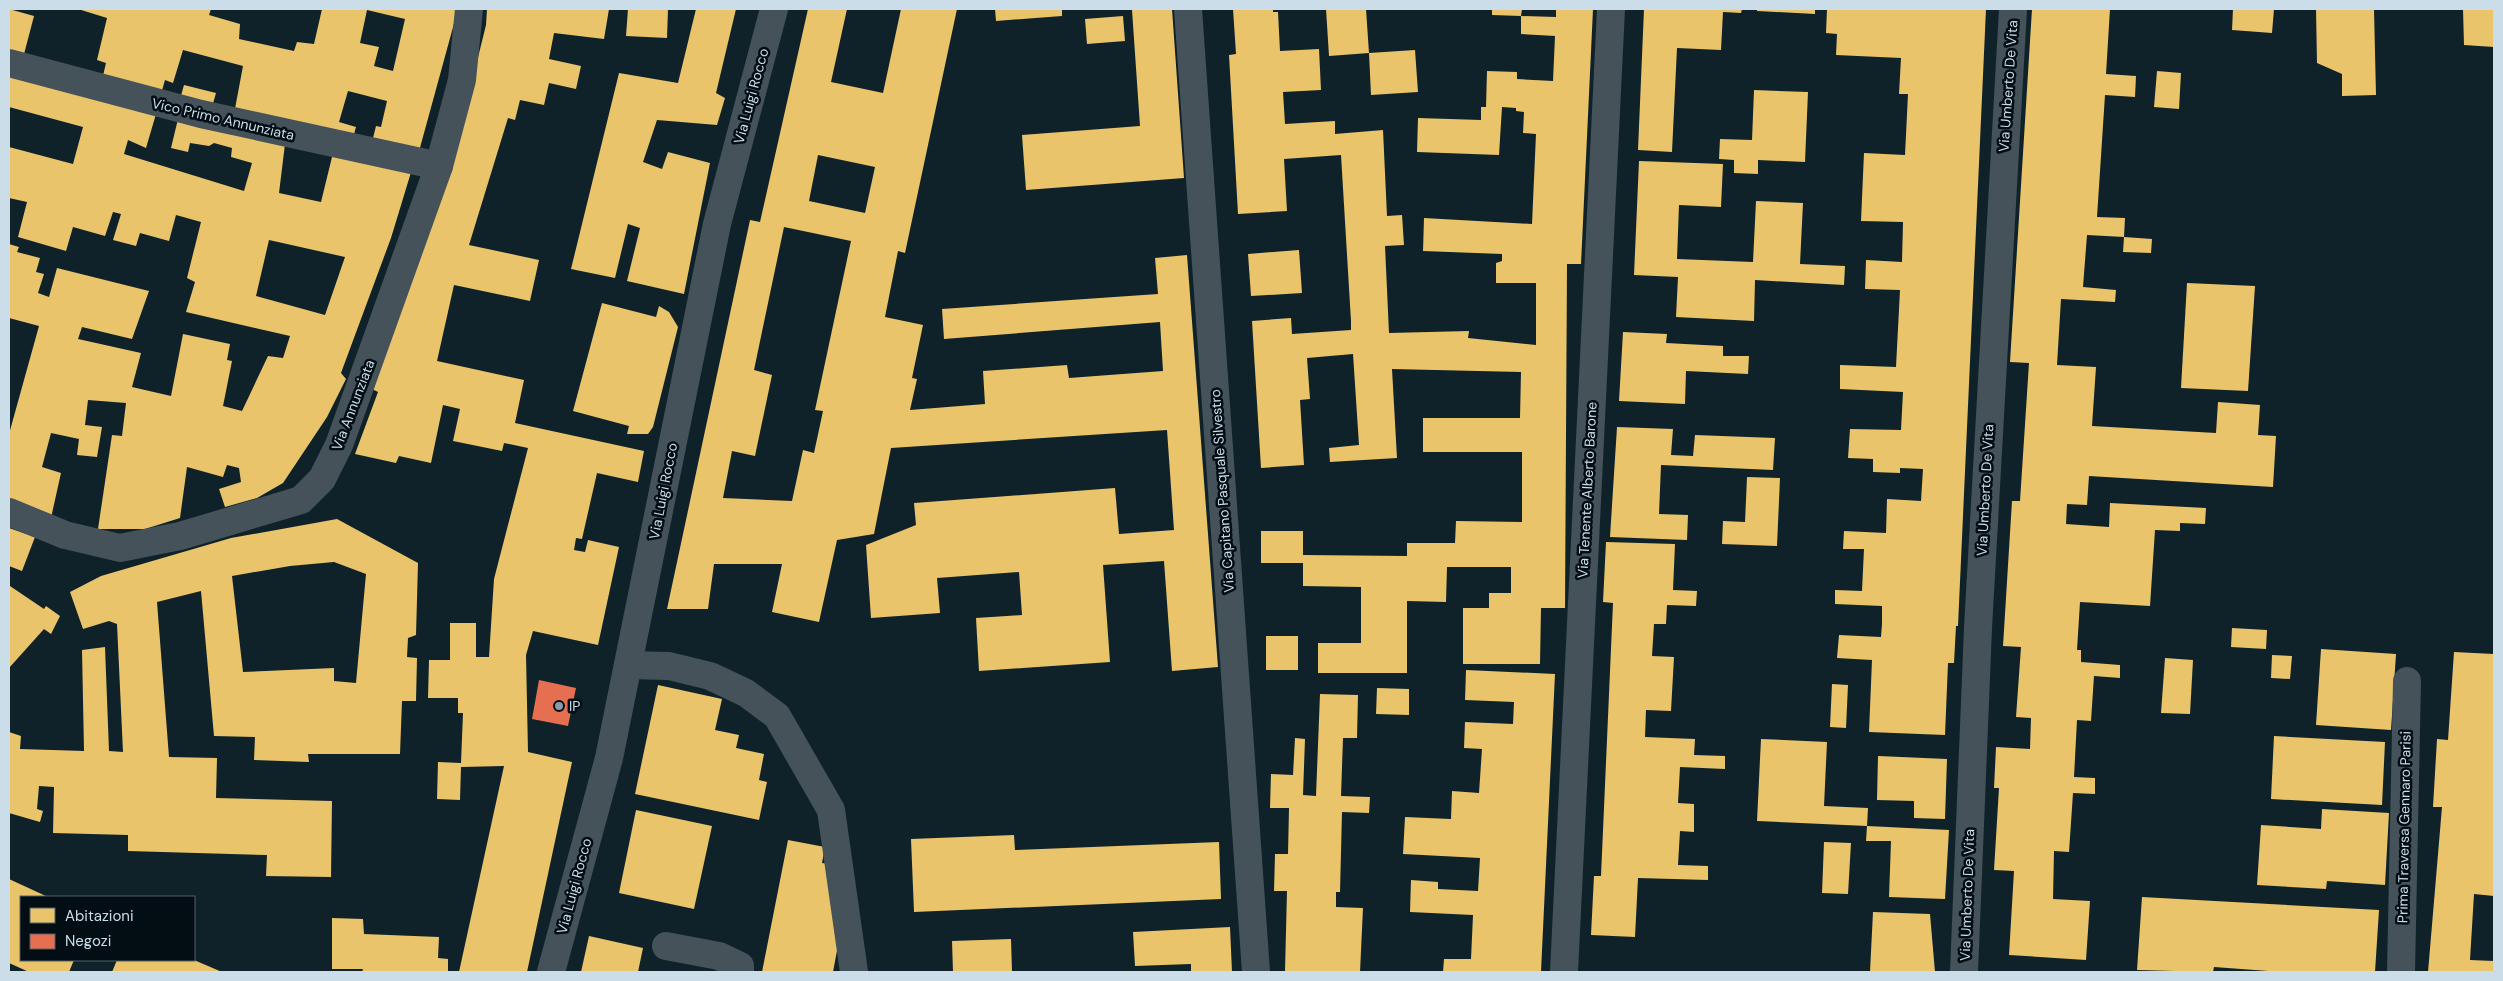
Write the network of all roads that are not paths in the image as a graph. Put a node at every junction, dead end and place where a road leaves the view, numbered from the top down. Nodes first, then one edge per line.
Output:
1 (469, 9) edge
2 (774, 9) edge
3 (1188, 9) edge
4 (1611, 9) edge
5 (2013, 9) edge
6 (9, 63) edge
7 (440, 166) junction
8 (9, 512) edge
9 (628, 665) junction
10 (2407, 681) dead end
11 (666, 946) dead end
12 (551, 972) edge
13 (740, 972) edge
14 (854, 972) edge
15 (1256, 972) edge
16 (1564, 972) edge
17 (1964, 972) edge
18 (2401, 972) edge

1 - 7 street, Via Annunziata
2 - 9 street, Via Luigi Rocco
3 - 15 street, Via Capitano Pasquale Silvestro
4 - 16 street, Via Tenente Alberto Barone
5 - 17 street, Via Umberto De Vita
6 - 7 street, Vico Primo Annunziata
7 - 8 street, Via Annunziata
9 - 12 street, Via Luigi Rocco
9 - 14 street
10 - 18 street, Prima Traversa Gennaro Parisi
11 - 13 street

